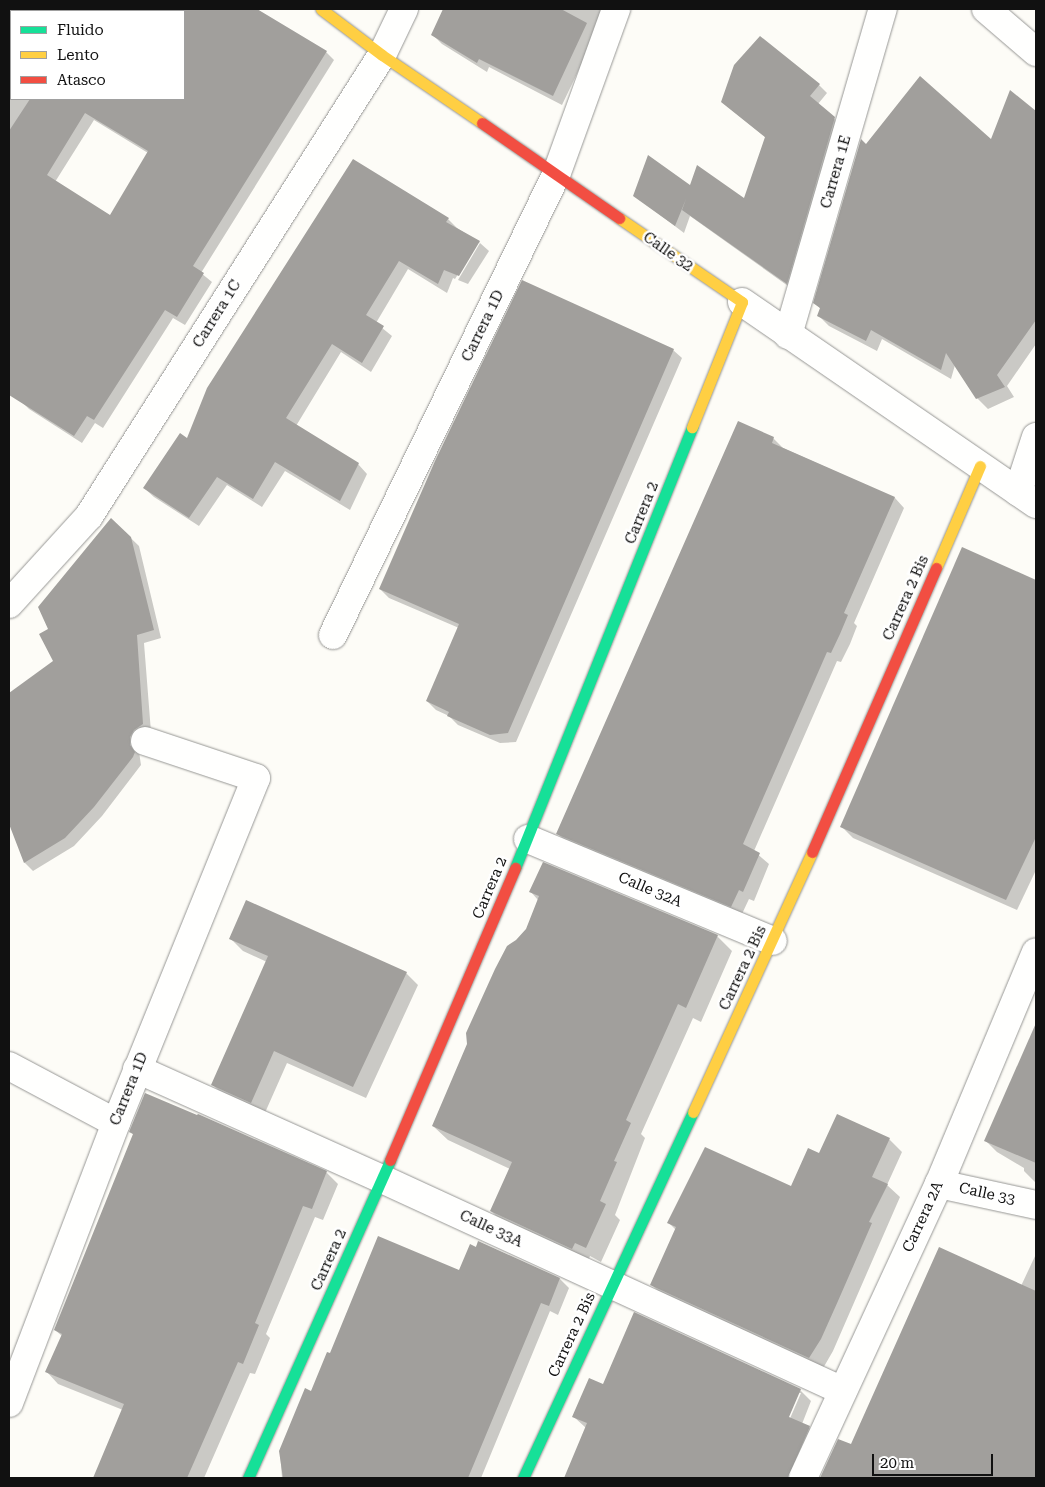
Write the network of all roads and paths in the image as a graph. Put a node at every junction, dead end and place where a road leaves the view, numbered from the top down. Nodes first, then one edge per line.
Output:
1 (321, 9) edge
2 (404, 9) edge
3 (616, 9) edge
4 (883, 9) edge
5 (986, 9) edge
6 (1036, 52) edge
7 (382, 55) junction
8 (556, 175) junction
9 (742, 302) junction
10 (788, 335) junction
11 (1036, 437) edge
12 (980, 466) junction
13 (1027, 498) edge
14 (9, 604) edge
15 (333, 636) dead end
16 (145, 741) dead end
17 (528, 839) junction
18 (773, 941) junction
19 (1036, 952) edge
20 (9, 1066) edge
21 (137, 1069) junction
22 (116, 1123) junction
23 (382, 1179) junction
24 (939, 1184) junction
25 (1036, 1205) edge
26 (612, 1285) junction
27 (843, 1391) junction
28 (9, 1403) edge
29 (248, 1478) edge
30 (523, 1478) edge
31 (803, 1478) edge

1 - 7 street, Calle 32
2 - 7 street, Carrera 1C
3 - 8 street, Carrera 1D
4 - 10 street, Carrera 1E
5 - 6 street
7 - 8 street, Calle 32
7 - 14 street, Carrera 1C
8 - 9 street, Calle 32
8 - 15 street, Carrera 1D
9 - 10 street, Calle 32
9 - 17 street, Carrera 2
10 - 12 street, Calle 32
11 - 13 street, Calle 32
12 - 13 street, Calle 32
12 - 18 street, Carrera 2 Bis
16 - 21 street, Carrera 1D
17 - 18 street, Calle 32A
17 - 23 street, Carrera 2
18 - 26 street, Carrera 2 Bis
19 - 24 street, Carrera 2A
20 - 22 street
21 - 22 street, Carrera 1D
21 - 23 street, Calle 33A
22 - 28 street, Carrera 1D
23 - 26 street, Calle 33A
23 - 29 street, Carrera 2
24 - 25 street, Calle 33
24 - 27 street, Carrera 2A
26 - 27 street, Calle 33A
26 - 30 street, Carrera 2 Bis
27 - 31 street, Carrera 2A

